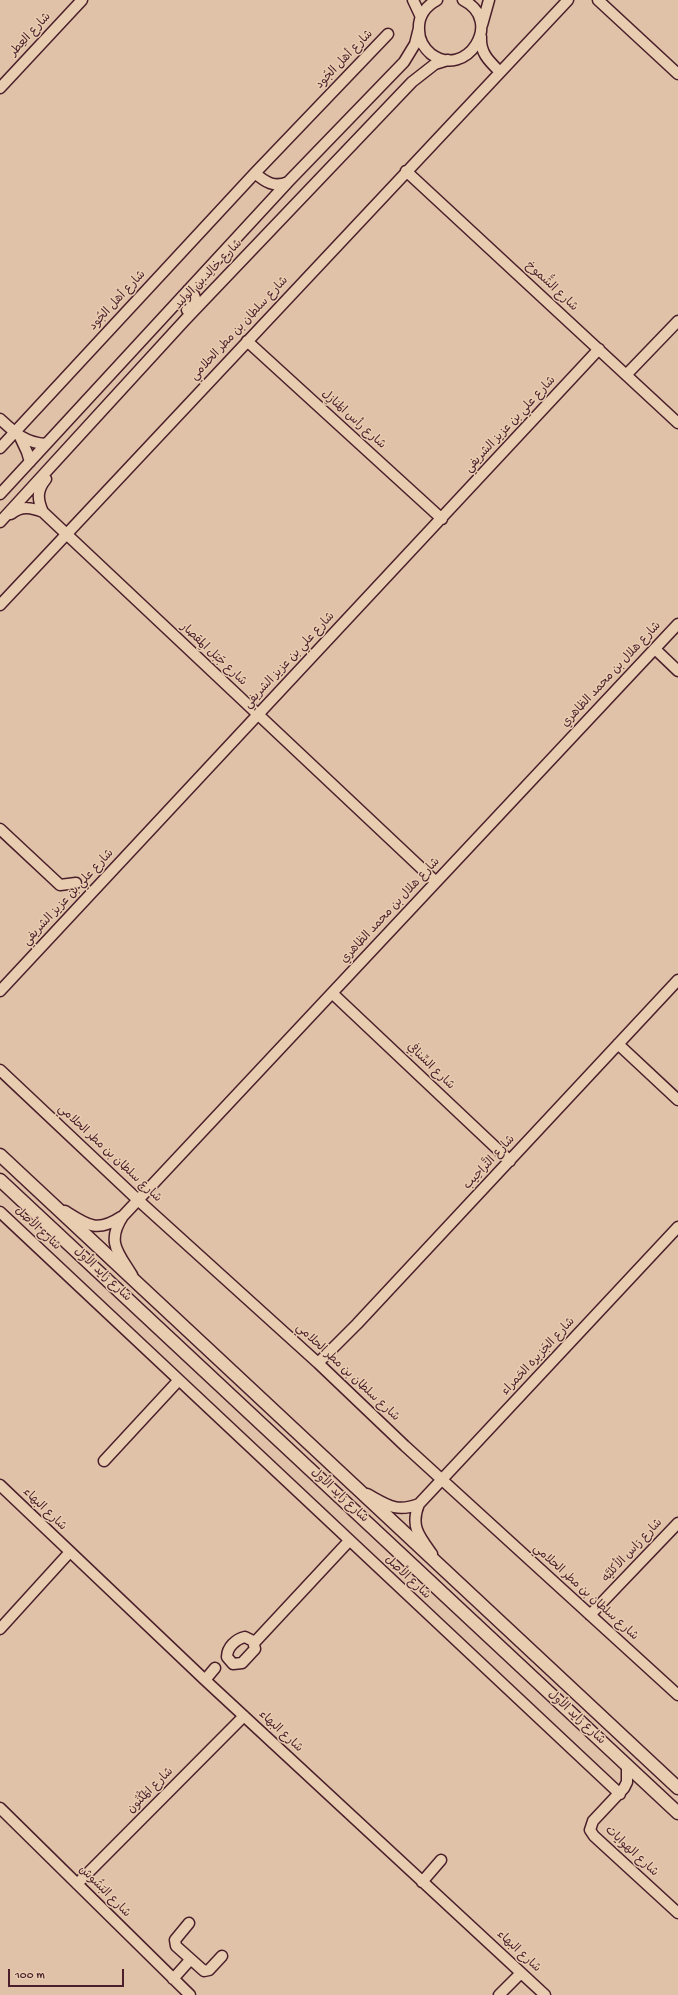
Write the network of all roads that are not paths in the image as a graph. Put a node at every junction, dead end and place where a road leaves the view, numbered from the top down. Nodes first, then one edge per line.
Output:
1 (82, 0) edge
2 (413, 0) edge
3 (437, 0) edge
4 (463, 0) edge
5 (489, 0) edge
6 (568, 0) edge
7 (598, 0) edge
8 (421, 18) junction
9 (419, 28) junction
10 (481, 31) junction
11 (388, 34) dead end
12 (453, 59) junction
13 (488, 60) junction
14 (500, 72) junction
15 (678, 74) edge
16 (0, 88) edge
17 (406, 171) junction
18 (255, 173) junction
19 (264, 181) junction
20 (288, 182) junction
21 (268, 205) junction
22 (188, 290) junction
23 (185, 320) junction
24 (678, 321) edge
25 (247, 341) junction
26 (599, 349) junction
27 (626, 375) junction
28 (0, 419) edge
29 (678, 423) edge
30 (17, 434) junction
31 (46, 444) junction
32 (0, 448) edge
33 (60, 457) junction
34 (30, 462) junction
35 (0, 494) edge
36 (43, 512) junction
37 (442, 518) junction
38 (0, 523) edge
39 (67, 534) junction
40 (0, 605) edge
41 (678, 624) edge
42 (655, 649) junction
43 (678, 670) edge
44 (258, 715) junction
45 (0, 829) edge
46 (436, 882) junction
47 (76, 884) dead end
48 (678, 980) edge
49 (0, 991) edge
50 (332, 992) junction
51 (618, 1044) junction
52 (0, 1070) edge
53 (678, 1100) edge
54 (0, 1155) edge
55 (510, 1161) junction
56 (0, 1180) edge
57 (138, 1200) junction
58 (53, 1204) junction
59 (0, 1212) edge
60 (122, 1216) junction
61 (678, 1227) edge
62 (138, 1283) junction
63 (318, 1362) junction
64 (178, 1380) junction
65 (104, 1461) dead end
66 (442, 1480) junction
67 (0, 1485) edge
68 (358, 1489) junction
69 (419, 1504) junction
70 (678, 1523) edge
71 (349, 1541) junction
72 (70, 1553) junction
73 (442, 1569) junction
74 (590, 1616) junction
75 (0, 1629) edge
76 (254, 1644) junction
77 (221, 1661) junction
78 (205, 1680) junction
79 (678, 1695) edge
80 (244, 1716) junction
81 (627, 1766) junction
82 (678, 1788) edge
83 (620, 1794) junction
84 (0, 1808) edge
85 (678, 1813) edge
86 (441, 1860) dead end
87 (422, 1882) junction
88 (77, 1884) junction
89 (678, 1913) edge
90 (189, 1923) dead end
91 (222, 1956) dead end
92 (190, 1960) junction
93 (521, 1973) junction
94 (173, 1979) junction
95 (190, 1995) edge
96 (499, 1995) edge
97 (545, 1995) edge

1 - 16 street, شارع العِطر
2 - 8 street
3 - 8 street
4 - 10 street
5 - 10 street
6 - 14 street, شارع سلطان بن مطر الحلامي
7 - 15 street
8 - 9 street, شارع خالِد بن الوليد
9 - 12 street
9 - 20 street, شارع خالِد بن الوليد
10 - 12 street
10 - 13 street
11 - 18 street, شارع أهل الجُود
12 - 13 street
12 - 23 street, شارع خالِد بن الوليد
13 - 14 street
14 - 17 street, شارع سلطان بن مطر الحلامي
17 - 25 street, شارع سلطان بن مطر الحلامي
17 - 26 street, شارع الشُّموخ
18 - 19 street
18 - 30 street, شارع أهل الجُود
19 - 20 street
19 - 21 street
20 - 21 street, شارع خالِد بن الوليد
21 - 22 street, شارع خالِد بن الوليد
22 - 23 street
22 - 31 street, شارع خالِد بن الوليد
23 - 33 street, شارع خالِد بن الوليد
24 - 27 street
25 - 37 street, شارع رأس المَنازِل
25 - 39 street, شارع سلطان بن مطر الحلامي
26 - 27 street, شارع الشُّموخ
26 - 37 street, شارع علي بن عزيز الشريفي
27 - 29 street, شارع الشُّموخ
28 - 30 street
30 - 31 street
30 - 32 street, شارع أهل الجُود
30 - 34 street
31 - 34 street, شارع خالِد بن الوليد
33 - 36 street
33 - 38 street, شارع خالِد بن الوليد
34 - 35 street, شارع خالِد بن الوليد
36 - 38 street
36 - 39 street, شارع جَبَل المِقصار
37 - 44 street, شارع علي بن عزيز الشريفي
39 - 40 street, شارع سلطان بن مطر الحلامي
39 - 44 street, شارع جَبَل المِقصار
41 - 42 street, شارع هلال بن محمد الظاهري
42 - 43 street
42 - 46 street, شارع هلال بن محمد الظاهري
44 - 46 street, شارع جَبَل المِقصار
44 - 49 street, شارع علي بن عزيز الشريفي
45 - 47 street
46 - 50 street, شارع هلال بن محمد الظاهري
48 - 51 street, شارع التَّراحِيب
50 - 55 street, شارع السِّنافِي
50 - 57 street, شارع هلال بن محمد الظاهري
51 - 53 street
51 - 55 street, شارع التَّراحِيب
52 - 57 street, شارع سلطان بن مطر الحلامي
54 - 58 main road, شارع زايد الأول
55 - 63 street, شارع التَّراحِيب
56 - 81 main road, شارع زايد الأول
57 - 60 street, شارع هلال بن محمد الظاهري
57 - 63 street, شارع سلطان بن مطر الحلامي
58 - 60 street, شارع هلال بن محمد الظاهري
58 - 62 main road, شارع زايد الأول
59 - 64 street, شارع الأصل
60 - 62 street, شارع هلال بن محمد الظاهري
61 - 66 street, شارع الجَزيره الحَمراء
62 - 68 main road, شارع زايد الأول
63 - 66 street, شارع سلطان بن مطر الحلامي
64 - 65 street
64 - 71 street, شارع الأصل
66 - 69 street, شارع الجَزيره الحَمراء
66 - 74 street, شارع سلطان بن مطر الحلامي
67 - 72 street, شارع البهاء
68 - 69 street
68 - 73 main road, شارع زايد الأول
69 - 73 street
70 - 74 street, شارع رَاس الأكليَّه
71 - 76 street
71 - 83 street, شارع الأصل
72 - 75 street
72 - 78 street, شارع البهاء
73 - 82 main road, شارع زايد الأول
74 - 79 street, شارع سلطان بن مطر الحلامي
76 - 77 street
76 - 77 street
77 - 78 street
78 - 80 street, شارع البهاء
80 - 87 street, شارع البهاء
80 - 88 street, شارع المَكْنُون
81 - 83 street, شارع الهوايات
81 - 85 main road, شارع زايد الأول
83 - 89 street, شارع الهوايات
84 - 88 street, شارع البَشُوش
86 - 87 street
87 - 93 street, شارع البهاء
88 - 94 street, شارع البَشُوش
90 - 92 street
91 - 92 street
92 - 94 street
93 - 96 street
93 - 97 street, شارع البهاء
94 - 95 street, شارع البَشُوش

